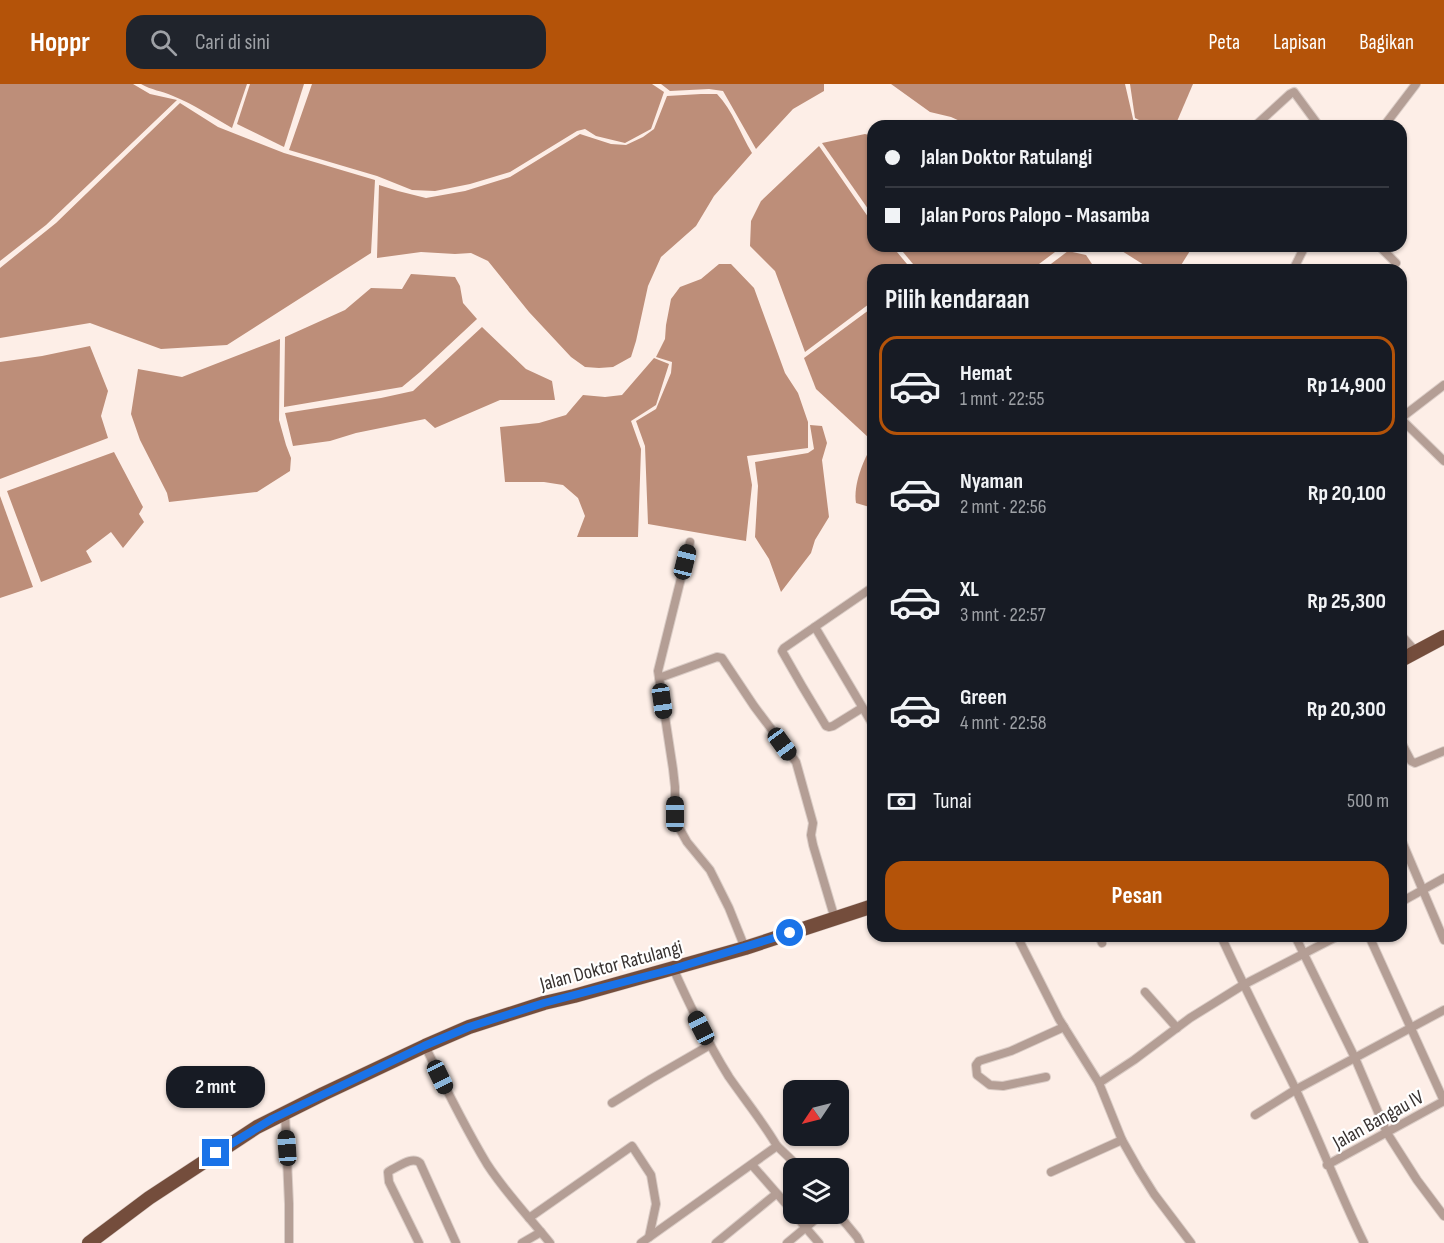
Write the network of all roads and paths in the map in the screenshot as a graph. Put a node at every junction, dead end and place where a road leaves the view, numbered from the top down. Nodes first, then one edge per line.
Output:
1 (1416, 84) edge
2 (1262, 120) edge
3 (1315, 120) edge
4 (1389, 120) edge
5 (1385, 252) edge
6 (1396, 263) dead end
7 (1444, 385) edge
8 (1407, 414) edge
9 (1407, 425) edge
10 (1444, 461) edge
11 (690, 542) dead end
12 (867, 591) edge
13 (815, 627) junction
14 (1444, 637) edge
15 (1407, 642) edge
16 (1416, 652) junction
17 (1407, 657) edge
18 (659, 678) junction
19 (862, 708) junction
20 (867, 716) edge
21 (1444, 751) edge
22 (1407, 753) edge
23 (1407, 853) edge
24 (1444, 878) edge
25 (1423, 890) junction
26 (1407, 899) edge
27 (867, 908) edge
28 (835, 919) junction
29 (1444, 940) edge
30 (1020, 942) edge
31 (1224, 942) edge
32 (1298, 942) edge
33 (1326, 942) edge
34 (1372, 942) edge
35 (745, 948) junction
36 (1303, 954) junction
37 (673, 969) junction
38 (1243, 986) junction
39 (1145, 992) dead end
40 (1444, 1010) edge
41 (1064, 1027) junction
42 (1177, 1028) junction
43 (1411, 1028) junction
44 (710, 1045) junction
45 (424, 1046) junction
46 (1354, 1058) junction
47 (1046, 1077) dead end
48 (1099, 1083) junction
49 (1295, 1090) junction
50 (1444, 1101) edge
51 (612, 1103) dead end
52 (285, 1113) junction
53 (1255, 1115) dead end
54 (1387, 1133) junction
55 (1122, 1140) junction
56 (777, 1146) junction
57 (790, 1158) edge
58 (752, 1165) junction
59 (1328, 1165) junction
60 (1051, 1172) dead end
61 (776, 1194) junction
62 (783, 1201) edge
63 (1444, 1216) edge
64 (529, 1218) junction
65 (803, 1224) edge
66 (810, 1224) edge
67 (846, 1224) edge
68 (806, 1227) junction
69 (541, 1232) junction
70 (645, 1240) edge
71 (88, 1243) edge
72 (289, 1243) edge
73 (418, 1243) edge
74 (456, 1243) edge
75 (522, 1243) edge
76 (550, 1243) edge
77 (716, 1243) edge
78 (787, 1243) edge
79 (819, 1243) edge
80 (860, 1243) edge
81 (1191, 1243) edge
82 (1364, 1243) edge

1 - 4 street
2 - 3 street
5 - 6 street
7 - 8 street
9 - 10 street
11 - 18 street
12 - 13 street
13 - 19 street
13 - 19 street
14 - 16 highway
15 - 16 street
16 - 17 highway
18 - 28 street
18 - 35 street
19 - 20 street
21 - 22 street
23 - 25 street
24 - 25 street
25 - 26 street
25 - 29 street
27 - 28 highway, Jalan Doktor Ratulangi
28 - 35 highway, Jalan Doktor Ratulangi
30 - 41 street
31 - 38 street
32 - 36 street
33 - 36 street
34 - 43 street
35 - 37 highway, Jalan Doktor Ratulangi
36 - 38 street
36 - 46 street
37 - 44 street
37 - 45 highway, Jalan Doktor Ratulangi
38 - 42 street
38 - 49 street
39 - 42 street
40 - 43 street
41 - 47 street
41 - 48 street
42 - 48 street
43 - 46 street
43 - 50 street
44 - 51 street
44 - 56 street
45 - 52 highway, Jalan Doktor Ratulangi
45 - 64 street
46 - 49 street
46 - 54 street
48 - 55 street
49 - 53 street
49 - 59 street
50 - 54 street, Jalan Bangau IV
52 - 71 highway, Jalan Doktor Ratulangi
52 - 72 street
54 - 59 street, Jalan Bangau IV
54 - 63 street
55 - 60 street
55 - 81 street
56 - 57 street
56 - 58 street
58 - 61 street
58 - 70 street
59 - 82 street
61 - 62 street
61 - 77 street
64 - 69 street
64 - 70 street
65 - 68 street
66 - 68 street
67 - 80 street
68 - 78 street
68 - 79 street
69 - 75 street
69 - 76 street
73 - 74 street

